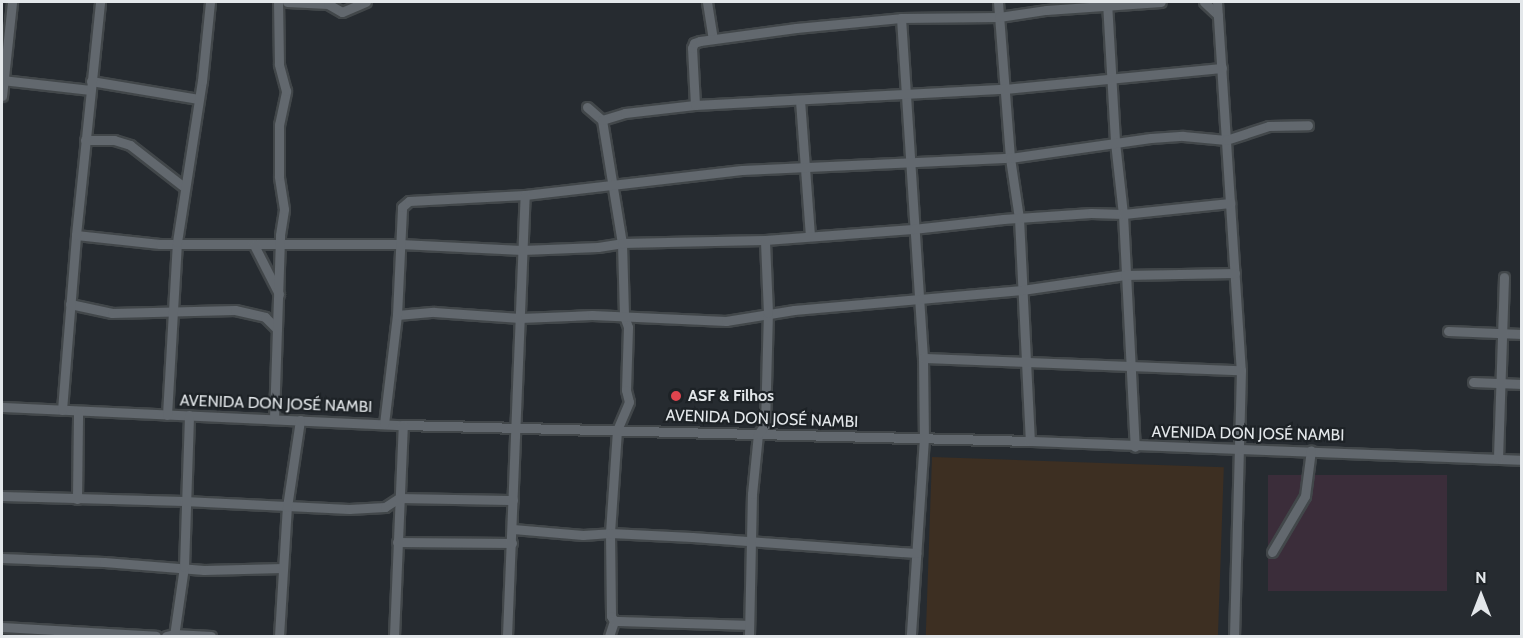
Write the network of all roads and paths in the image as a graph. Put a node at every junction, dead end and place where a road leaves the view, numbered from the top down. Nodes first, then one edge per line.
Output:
1 (12, 2) edge
2 (100, 2) edge
3 (210, 2) edge
4 (278, 2) edge
5 (287, 2) edge
6 (366, 2) edge
7 (707, 2) edge
8 (998, 2) edge
9 (1161, 2) edge
10 (1204, 2) edge
11 (1216, 2) edge
12 (1107, 3) edge
13 (1218, 15) junction
14 (999, 17) junction
15 (901, 18) junction
16 (713, 39) junction
17 (1222, 68) junction
18 (1111, 78) junction
19 (2, 80) edge
20 (91, 85) junction
21 (1004, 89) junction
22 (2, 96) edge
23 (905, 96) junction
24 (199, 99) junction
25 (800, 100) junction
26 (695, 105) junction
27 (587, 106) dead end
28 (602, 120) junction
29 (1308, 125) dead end
30 (85, 140) junction
31 (1226, 141) junction
32 (1115, 142) junction
33 (1010, 158) junction
34 (910, 161) junction
35 (804, 166) junction
36 (612, 186) junction
37 (184, 187) junction
38 (525, 195) junction
39 (1230, 203) junction
40 (1123, 214) junction
41 (1019, 218) junction
42 (913, 229) junction
43 (76, 235) junction
44 (810, 235) junction
45 (765, 240) junction
46 (177, 242) junction
47 (622, 243) junction
48 (254, 244) junction
49 (400, 244) junction
50 (281, 245) junction
51 (522, 250) junction
52 (1235, 273) junction
53 (1125, 275) junction
54 (1504, 277) dead end
55 (1022, 290) junction
56 (280, 296) junction
57 (918, 299) junction
58 (70, 304) junction
59 (173, 309) junction
60 (278, 311) junction
61 (768, 313) junction
62 (397, 315) junction
63 (624, 316) junction
64 (265, 317) junction
65 (519, 318) junction
66 (277, 329) junction
67 (1448, 331) dead end
68 (1504, 334) junction
69 (1521, 334) edge
70 (923, 358) junction
71 (1026, 363) junction
72 (1130, 367) junction
73 (1241, 370) junction
74 (1473, 382) dead end
75 (1502, 383) junction
76 (1521, 384) edge
77 (2, 407) edge
78 (62, 410) junction
79 (78, 411) junction
80 (167, 415) junction
81 (189, 416) junction
82 (274, 419) junction
83 (300, 420) junction
84 (384, 424) junction
85 (403, 425) junction
86 (516, 427) junction
87 (617, 430) junction
88 (758, 434) junction
89 (924, 438) junction
90 (1030, 441) junction
91 (1135, 447) junction
92 (1240, 448) junction
93 (1311, 450) junction
94 (1498, 458) junction
95 (1521, 460) edge
96 (2, 496) edge
97 (399, 498) junction
98 (77, 499) junction
99 (513, 500) junction
100 (184, 501) junction
101 (287, 507) junction
102 (513, 529) junction
103 (610, 533) junction
104 (750, 541) junction
105 (397, 542) junction
106 (512, 543) junction
107 (1272, 552) dead end
108 (916, 553) junction
109 (2, 558) edge
110 (184, 567) junction
111 (283, 568) junction
112 (614, 621) junction
113 (748, 625) junction
114 (2, 627) edge
115 (156, 636) edge
116 (171, 636) edge
117 (211, 636) edge
118 (279, 636) edge
119 (394, 636) edge
120 (507, 636) edge
121 (609, 636) edge
122 (749, 636) edge
123 (911, 636) edge
124 (1234, 636) edge

1 - 19 street
2 - 20 street
3 - 24 street
4 - 50 street
5 - 6 street
7 - 16 street
8 - 14 street
9 - 12 street
10 - 13 street
11 - 13 street
12 - 14 street
12 - 18 street
13 - 17 street
14 - 15 street
14 - 21 street
15 - 16 street
15 - 23 street
16 - 26 street
17 - 18 street
17 - 31 street
18 - 21 street
18 - 32 street
19 - 20 street
19 - 22 street
20 - 24 street
20 - 30 street
21 - 23 street
21 - 33 street
23 - 25 street
23 - 34 street
24 - 37 street
25 - 26 street
25 - 35 street
26 - 28 street
27 - 28 street
28 - 36 street
29 - 31 street
30 - 37 street
30 - 43 street
31 - 32 street
31 - 39 street
32 - 33 street
32 - 40 street
33 - 34 street
33 - 41 street
34 - 35 street
34 - 42 street
35 - 36 street
35 - 44 street
36 - 38 street
36 - 47 street
37 - 46 street
38 - 49 street
38 - 51 street
39 - 40 street
39 - 52 street
40 - 41 street
40 - 53 street
41 - 42 street
41 - 55 street
42 - 44 street
42 - 57 street
43 - 46 street
43 - 58 street
44 - 45 street
45 - 47 street
45 - 61 street
46 - 48 street
46 - 59 street
47 - 51 street
47 - 63 street
48 - 50 street
48 - 56 street
49 - 50 street
49 - 51 street
49 - 62 street
50 - 56 street
51 - 65 street
52 - 53 street
52 - 73 street
53 - 55 street
53 - 72 street
54 - 68 street
55 - 57 street
55 - 71 street
56 - 60 street
57 - 61 street
57 - 70 street
58 - 59 street
58 - 78 street
59 - 64 street
59 - 80 street
60 - 64 street
60 - 66 street
61 - 63 street
61 - 88 street
62 - 65 street
62 - 84 street
63 - 65 street
63 - 87 street
64 - 66 street
65 - 86 street
66 - 82 street
67 - 68 street
68 - 69 street
68 - 75 street
70 - 71 street
70 - 89 street
71 - 72 street
71 - 90 street
72 - 73 street
72 - 91 street
73 - 92 street
74 - 75 street
75 - 76 street
75 - 94 street
77 - 78 street, AVENIDA DON JOSÉ NAMBI
78 - 79 street, AVENIDA DON JOSÉ NAMBI
79 - 80 street, AVENIDA DON JOSÉ NAMBI
79 - 98 street
80 - 81 street, AVENIDA DON JOSÉ NAMBI
81 - 82 street, AVENIDA DON JOSÉ NAMBI
81 - 100 street
82 - 83 street, AVENIDA DON JOSÉ NAMBI
83 - 84 street, AVENIDA DON JOSÉ NAMBI
83 - 101 street
84 - 85 street, AVENIDA DON JOSÉ NAMBI
85 - 86 street, AVENIDA DON JOSÉ NAMBI
85 - 97 street
86 - 87 street, AVENIDA DON JOSÉ NAMBI
86 - 99 street
87 - 88 street, AVENIDA DON JOSÉ NAMBI
87 - 103 street
88 - 89 street, AVENIDA DON JOSÉ NAMBI
88 - 104 street
89 - 90 street, AVENIDA DON JOSÉ NAMBI
89 - 108 street
90 - 91 street, AVENIDA DON JOSÉ NAMBI
91 - 92 street, AVENIDA DON JOSÉ NAMBI
92 - 93 street, AVENIDA DON JOSÉ NAMBI
92 - 124 street
93 - 94 street, AVENIDA DON JOSÉ NAMBI
93 - 107 street
94 - 95 street, AVENIDA DON JOSÉ NAMBI
96 - 98 street
97 - 99 street
97 - 101 street
97 - 105 street
98 - 100 street
99 - 102 street
100 - 101 street
100 - 110 street
101 - 111 street
102 - 103 street
102 - 106 street
103 - 104 street
103 - 112 street
104 - 108 street
104 - 113 street
105 - 106 street
105 - 119 street
106 - 120 street
108 - 123 street
109 - 110 street
110 - 111 street
110 - 116 street
111 - 118 street
112 - 113 street
112 - 121 street
113 - 122 street
114 - 115 street
116 - 117 street

